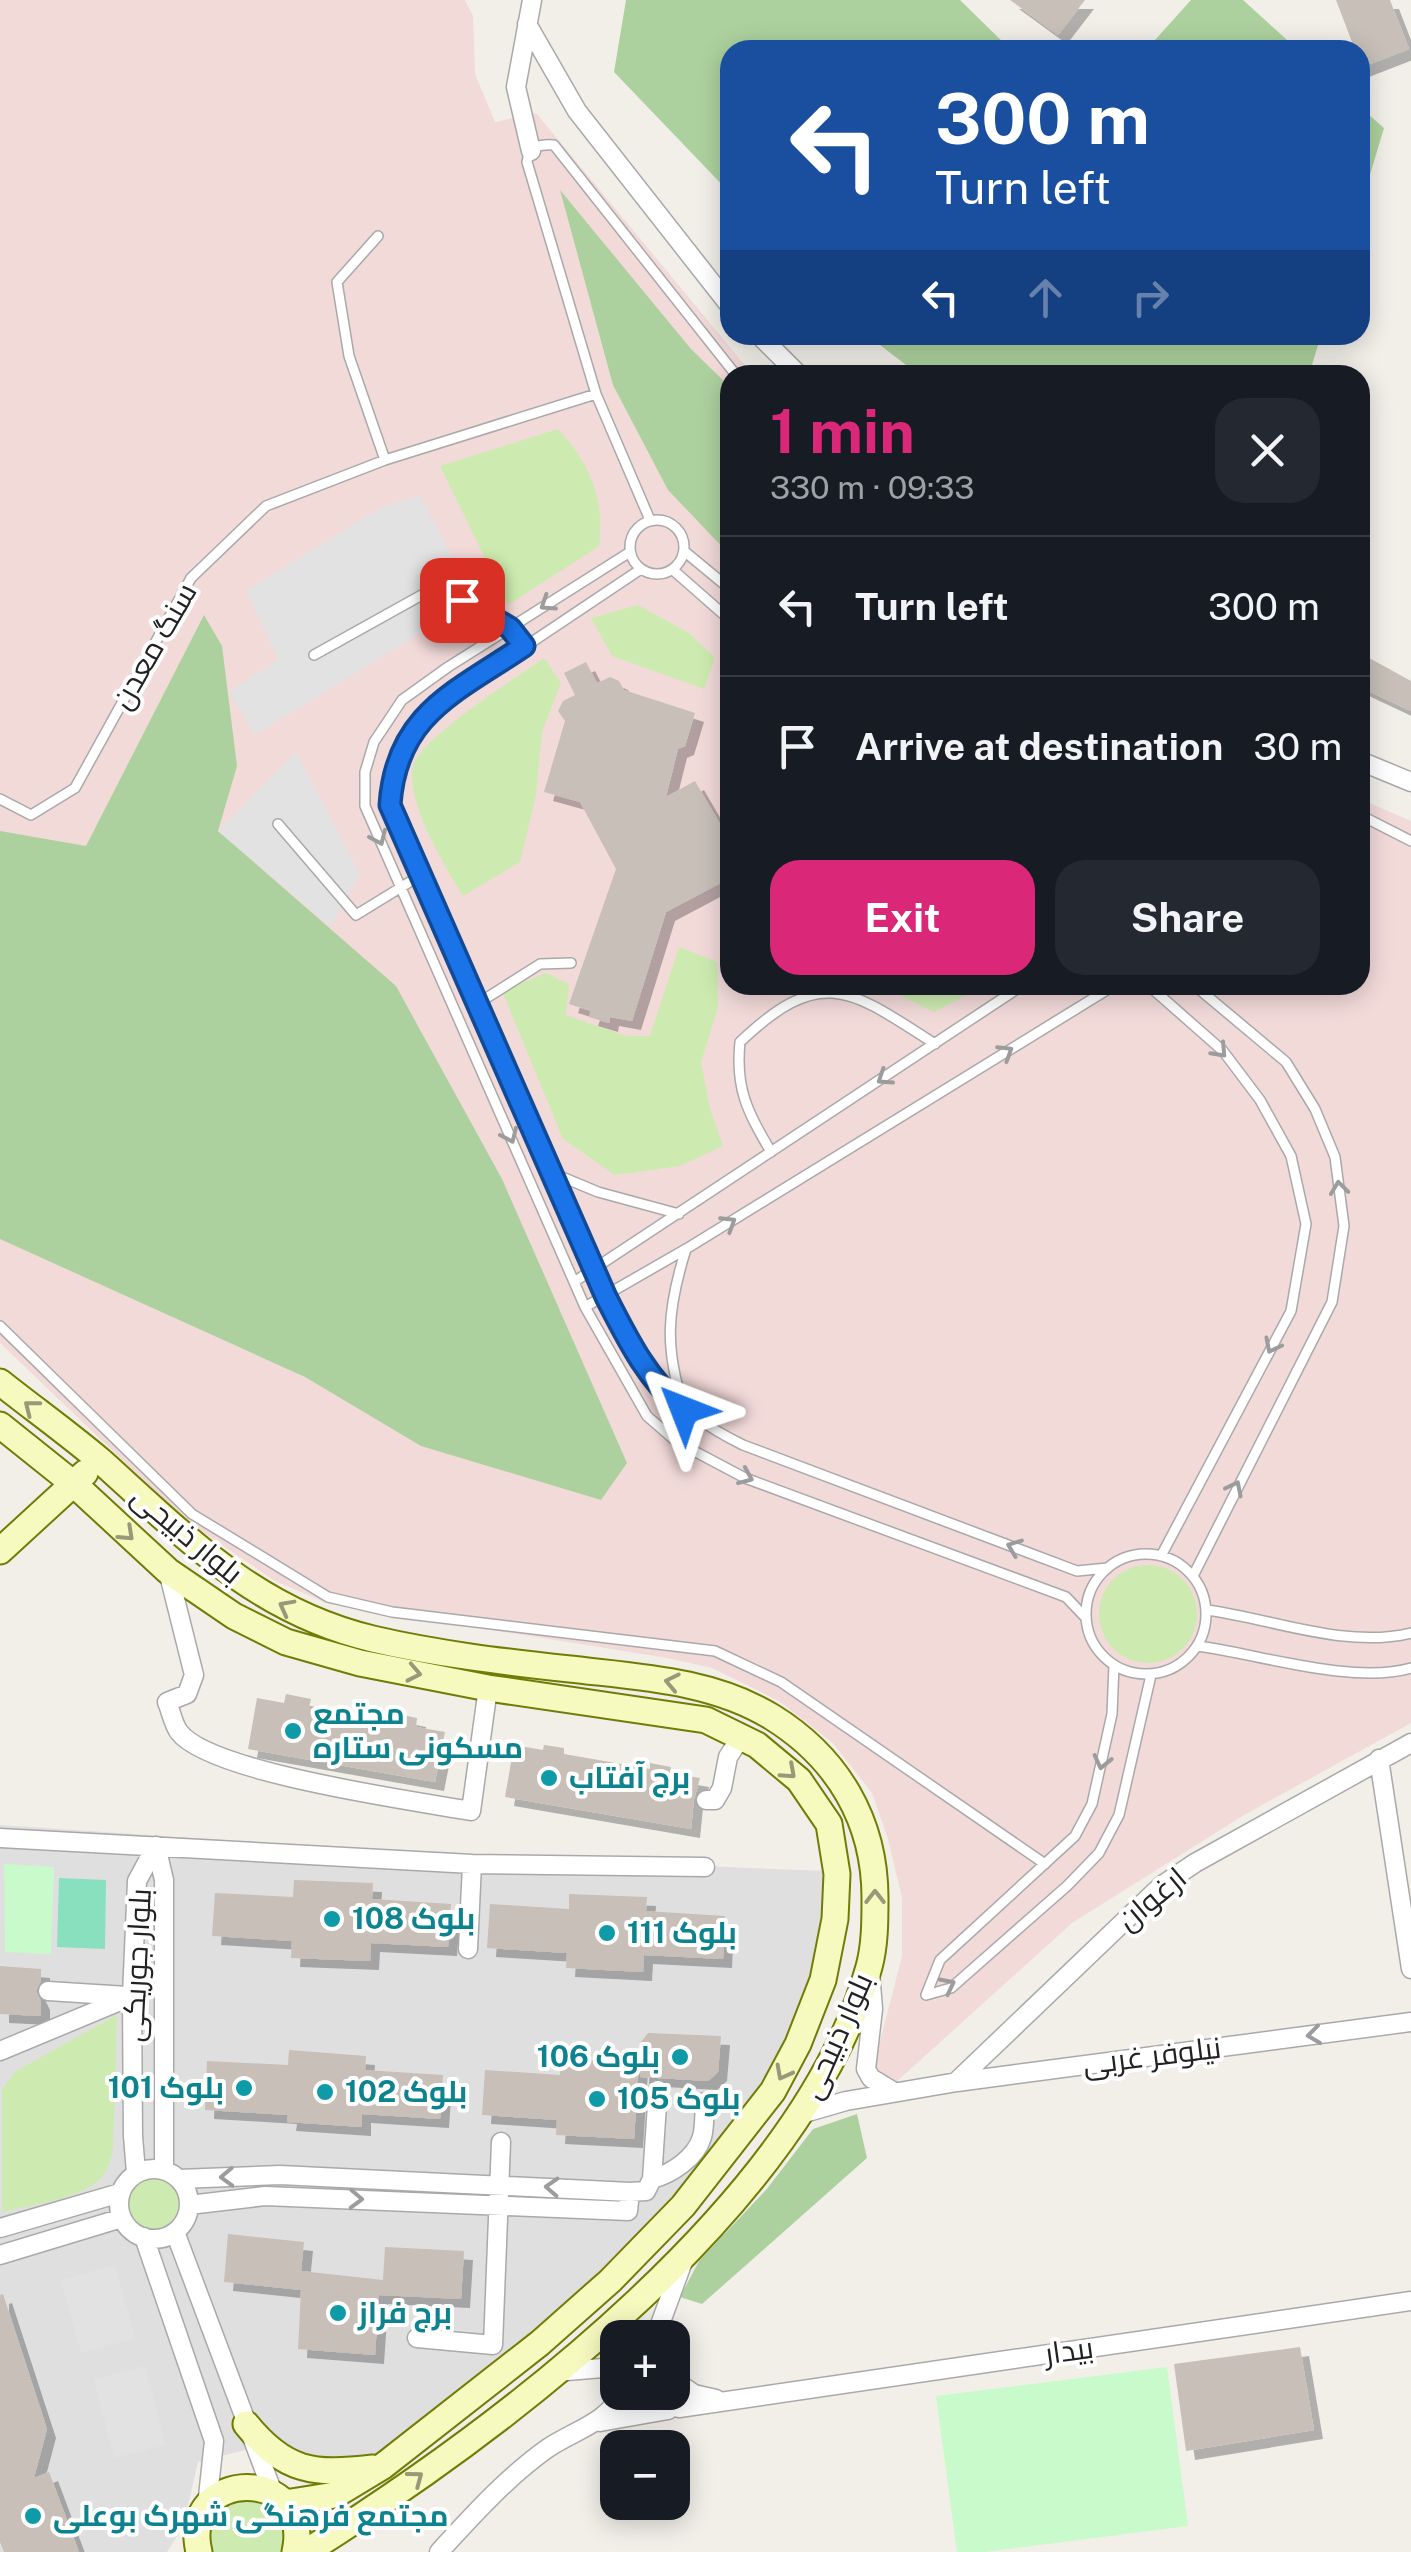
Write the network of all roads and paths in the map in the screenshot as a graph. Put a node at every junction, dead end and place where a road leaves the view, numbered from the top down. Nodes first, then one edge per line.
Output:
1 (532, 0) edge
2 (527, 24) junction
3 (530, 151) junction
4 (378, 236) dead end
5 (720, 293) edge
6 (768, 345) edge
7 (728, 365) edge
8 (789, 365) edge
9 (596, 394) junction
10 (385, 460) junction
11 (650, 520) junction
12 (684, 550) junction
13 (630, 552) junction
14 (641, 570) junction
15 (673, 570) junction
16 (720, 581) edge
17 (720, 611) edge
18 (510, 628) junction
19 (524, 646) junction
20 (314, 655) dead end
21 (1370, 765) edge
22 (1411, 782) edge
23 (0, 798) edge
24 (1370, 820) edge
25 (278, 824) dead end
26 (1411, 841) edge
27 (421, 875) junction
28 (400, 886) junction
29 (571, 963) dead end
30 (807, 995) edge
31 (817, 995) edge
32 (1008, 995) edge
33 (1098, 995) edge
34 (1159, 995) edge
35 (1206, 995) edge
36 (477, 1004) junction
37 (936, 1044) junction
38 (771, 1152) junction
39 (550, 1172) junction
40 (679, 1214) junction
41 (686, 1249) junction
42 (593, 1268) junction
43 (574, 1282) junction
44 (606, 1297) junction
45 (585, 1307) junction
46 (0, 1326) edge
47 (0, 1382) edge
48 (684, 1410) junction
49 (0, 1424) edge
50 (98, 1459) junction
51 (74, 1485) junction
52 (0, 1551) edge
53 (1161, 1556) junction
54 (1108, 1568) junction
55 (168, 1571) junction
56 (1193, 1576) junction
57 (1207, 1610) junction
58 (1086, 1618) junction
59 (1411, 1633) edge
60 (1198, 1646) junction
61 (1114, 1666) junction
62 (1411, 1668) edge
63 (1151, 1674) junction
64 (488, 1688) junction
65 (742, 1737) junction
66 (1411, 1743) edge
67 (1380, 1759) junction
68 (706, 1800) dead end
69 (0, 1838) edge
70 (156, 1846) junction
71 (1403, 1860) edge
72 (472, 1864) junction
73 (1045, 1864) junction
74 (705, 1866) dead end
75 (468, 1949) dead end
76 (869, 1966) junction
77 (1411, 1969) edge
78 (48, 1991) dead end
79 (132, 1996) junction
80 (1411, 2022) edge
81 (0, 2051) edge
82 (957, 2082) junction
83 (658, 2090) dead end
84 (894, 2092) junction
85 (705, 2102) dead end
86 (802, 2114) junction
87 (501, 2142) dead end
88 (136, 2173) junction
89 (172, 2174) junction
90 (652, 2179) junction
91 (499, 2184) junction
92 (630, 2192) junction
93 (120, 2193) junction
94 (189, 2205) junction
95 (499, 2205) junction
96 (122, 2218) junction
97 (0, 2228) edge
98 (175, 2232) junction
99 (144, 2238) junction
100 (686, 2252) junction
101 (0, 2256) edge
102 (1411, 2301) edge
103 (660, 2320) edge
104 (417, 2338) dead end
105 (600, 2370) edge
106 (554, 2372) junction
107 (690, 2391) edge
108 (726, 2401) junction
109 (690, 2406) edge
110 (610, 2410) edge
111 (667, 2410) edge
112 (594, 2423) junction
113 (246, 2424) junction
114 (382, 2466) junction
115 (279, 2498) junction
116 (207, 2506) junction
117 (197, 2551) edge
118 (295, 2552) edge
119 (306, 2552) edge
120 (439, 2552) edge

1 - 2 street
2 - 3 street
2 - 5 street
3 - 7 lane
3 - 9 lane
4 - 10 lane
6 - 8 street
9 - 10 lane, سنگ معدن
9 - 11 lane
10 - 23 lane, سنگ معدن
11 - 12 lane
11 - 13 lane
12 - 15 lane
12 - 16 lane
13 - 14 lane
13 -> 18 lane
14 - 15 lane
14 - 19 lane
15 - 17 lane
18 - 19 street
18 - 20 lane
18 -> 28 lane
19 - 27 lane
21 - 22 street
24 - 26 lane
25 - 28 lane
27 - 28 lane
27 - 36 lane
28 -> 43 lane
29 - 36 lane
30 - 38 lane
31 - 37 lane
32 - 37 lane
41 -> 33 lane
34 -> 53 lane
56 -> 35 lane
36 - 39 lane
37 -> 38 lane
38 - 40 lane
39 - 40 lane
39 - 42 lane
40 - 42 lane
41 - 44 lane
41 - 48 lane
42 - 43 lane
42 - 44 lane
43 - 45 lane
44 - 45 lane
44 - 48 lane
45 -> 58 lane
46 - 73 lane
50 -> 47 main road, بلوار ذبیحی
54 -> 48 lane
49 - 51 main road, بلوار ذبیحی
50 - 51 main road
76 -> 50 main road, بلوار ذبیحی
51 - 52 main road
51 -> 55 main road, بلوار ذبیحی
53 - 54 lane
53 - 56 lane
54 - 58 lane
55 -> 64 main road, بلوار ذبیحی
55 - 64 street
56 - 57 lane
57 - 59 lane
57 - 60 lane
58 - 61 lane
60 - 62 lane
60 - 63 lane
61 - 63 lane
61 -> 73 lane
73 -> 63 lane
64 - 65 main road, بلوار ذبیحی
65 - 68 street
65 -> 114 main road, بلوار ذبیحی
66 - 67 street, ارغوان
67 - 71 street
67 - 82 street, ارغوان
69 - 70 street
70 - 72 street
70 - 79 street, بلوار جوریکی
70 - 89 street, بلوار جوریکی
71 - 77 street
72 - 74 street
72 - 75 street
76 - 84 street
76 - 86 main road, بلوار ذبیحی
78 - 79 street
79 - 81 street
79 - 88 street, بلوار جوریکی
80 -> 82 street, نیلوفر غربی
82 - 84 street, نیلوفر غربی
83 - 90 street
84 - 86 street, نیلوفر غربی
85 - 90 street
86 - 100 main road, بلوار ذبیحی
87 - 91 street
88 - 89 street
88 - 93 street
91 -> 89 street
89 - 94 street
90 - 92 street
92 -> 91 street
91 - 95 street
92 - 95 street
93 - 96 street
93 - 97 street
94 -> 95 street
94 - 98 street
95 - 104 street
96 - 99 street
96 - 101 street
98 - 99 street
98 - 113 street
99 - 116 street
100 - 103 street
100 - 106 main road, بلوار ذبیحی
102 - 108 street, بیدار
105 - 106 street
119 -> 106 main road, بلوار ذبیحی
107 - 108 street
108 - 109 street, بیدار
110 - 112 street
111 - 112 street, بیدار
112 - 120 street
113 - 114 main road
113 - 115 street
114 - 115 main road, بلوار ذبیحی
115 - 116 main road, بلوار ذبیحی
115 - 118 main road
116 - 117 main road

